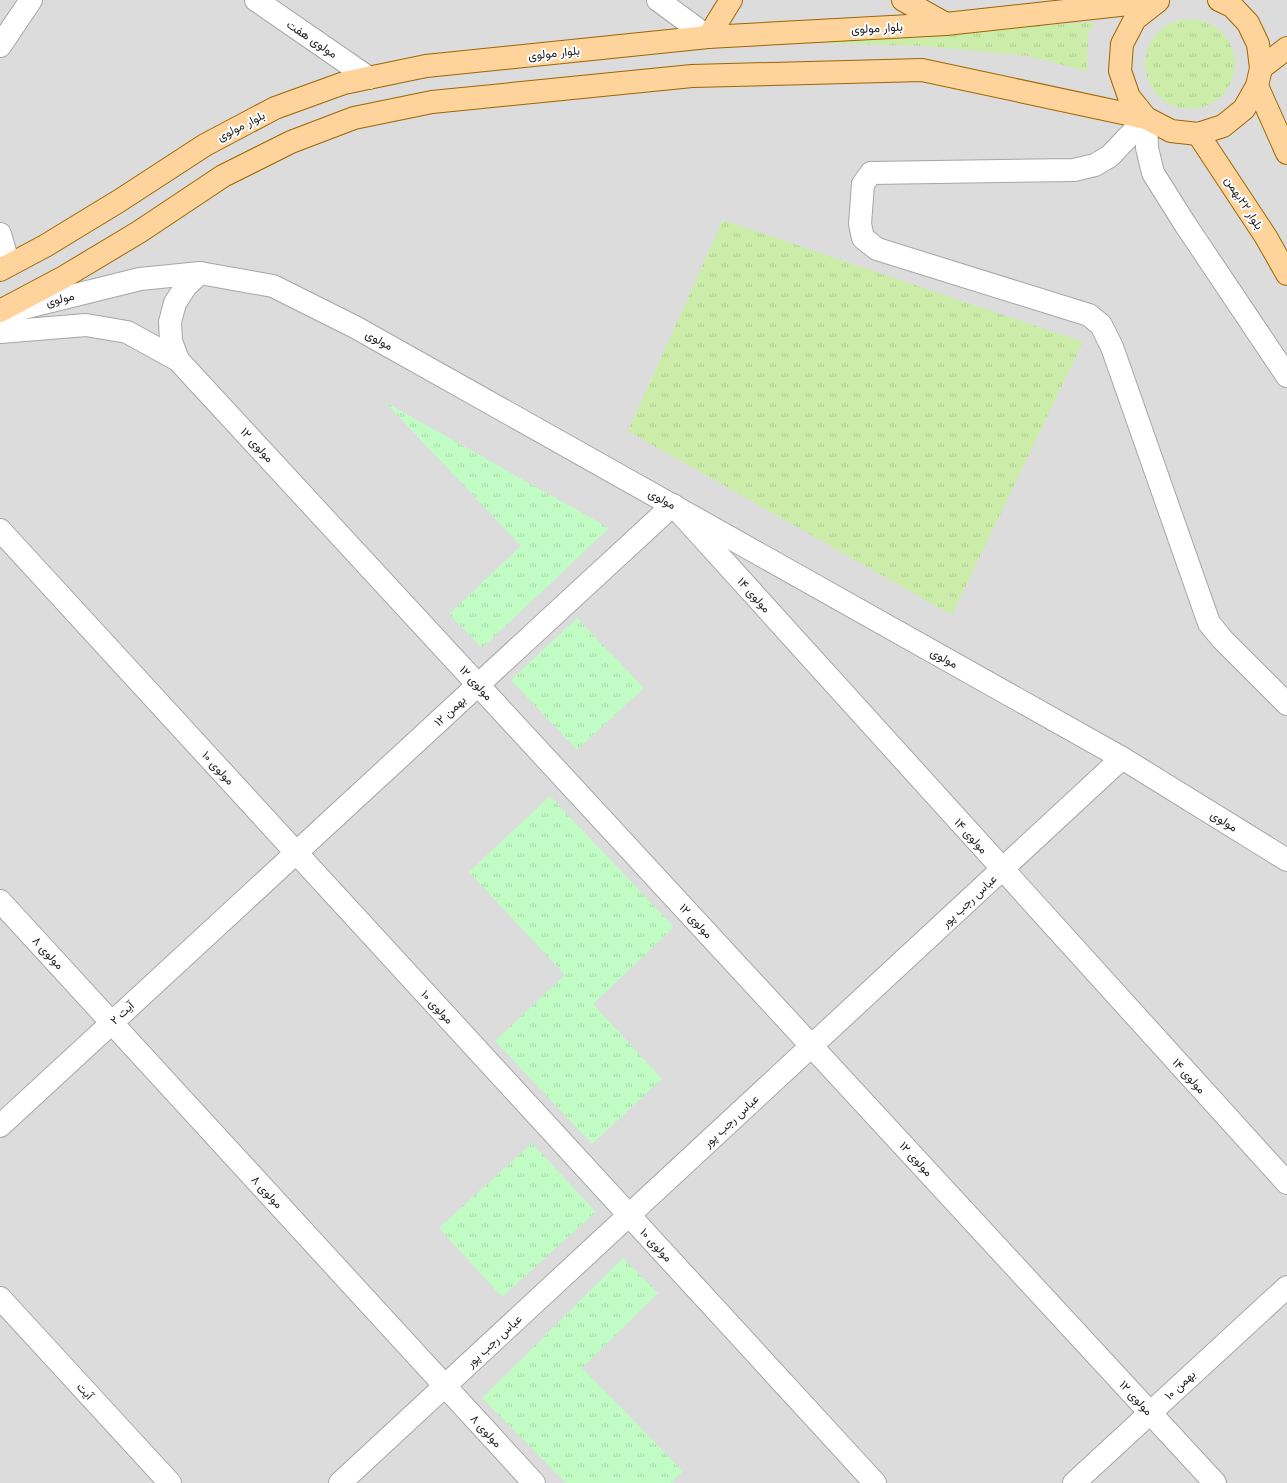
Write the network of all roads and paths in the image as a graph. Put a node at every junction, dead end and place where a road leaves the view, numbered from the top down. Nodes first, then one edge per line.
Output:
1 (31, 0) edge
2 (256, 0) edge
3 (658, 0) edge
4 (731, 0) edge
5 (903, 0) edge
6 (1219, 0) edge
7 (1158, 1) edge
8 (946, 24) junction
9 (708, 37) junction
10 (0, 46) edge
11 (1287, 48) edge
12 (1259, 77) junction
13 (369, 78) junction
14 (1146, 118) junction
15 (1198, 134) junction
16 (1287, 153) edge
17 (0, 234) edge
18 (4, 267) edge
19 (200, 273) junction
20 (1287, 274) edge
21 (0, 312) edge
22 (0, 332) edge
23 (178, 360) junction
24 (1287, 376) edge
25 (673, 505) junction
26 (0, 530) edge
27 (478, 685) junction
28 (1287, 704) edge
29 (1122, 758) junction
30 (296, 852) junction
31 (1287, 860) edge
32 (1002, 870) junction
33 (0, 901) edge
34 (244, 901) joint
35 (112, 1023) junction
36 (812, 1046) junction
37 (0, 1126) edge
38 (1287, 1183) edge
39 (629, 1215) junction
40 (1287, 1287) edge
41 (0, 1298) edge
42 (445, 1386) junction
43 (1150, 1413) junction
44 (163, 1480) edge
45 (340, 1483) edge
46 (534, 1483) edge
47 (875, 1483) edge
48 (1074, 1483) edge
49 (1214, 1483) edge

1 - 10 street
2 - 13 street, مولوی هفت
3 - 9 street
4 - 9 main road
5 - 8 main road
6 - 12 main road
7 - 8 main road, بلوار مولوی
7 - 14 main road
8 - 9 main road, بلوار مولوی
9 - 13 main road, بلوار مولوی
11 - 12 main road
12 - 15 main road
12 - 16 main road
13 - 18 main road, بلوار مولوی
14 - 15 main road
14 - 21 main road
14 - 24 street
14 - 28 street
15 - 20 main road, بلوار ۲۲بهمن
17 - 18 street
19 - 21 street, مولوی
19 - 23 street
19 - 25 street, مولوی
22 - 23 street
23 - 27 street, مولوی ۱۲
25 - 27 street, بهمن ۱۲
25 - 29 street, مولوی
25 - 32 street, مولوی ۱۴
26 - 30 street, مولوی ۱۰
27 - 30 street, بهمن ۱۲
27 - 36 street, مولوی ۱۲
29 - 31 street, مولوی
29 - 32 street, عباس رجب پور
30 - 34 street, بهمن ۱۲
30 - 39 street, مولوی ۱۰
32 - 36 street, عباس رجب پور
32 - 38 street, مولوی ۱۴
33 - 35 street, مولوی ۸
34 - 35 street, آیت ۲
35 - 37 street, آیت ۲
35 - 42 street, مولوی ۸
36 - 39 street, عباس رجب پور
36 - 43 street, مولوی ۱۲
39 - 42 street, عباس رجب پور
39 - 47 street, مولوی ۱۰
40 - 43 street, بهمن ۱۰
41 - 44 street, آیت
42 - 45 street, عباس رجب پور
42 - 46 street, مولوی ۸
43 - 48 street, بهمن ۱۰
43 - 49 street, مولوی ۱۲

